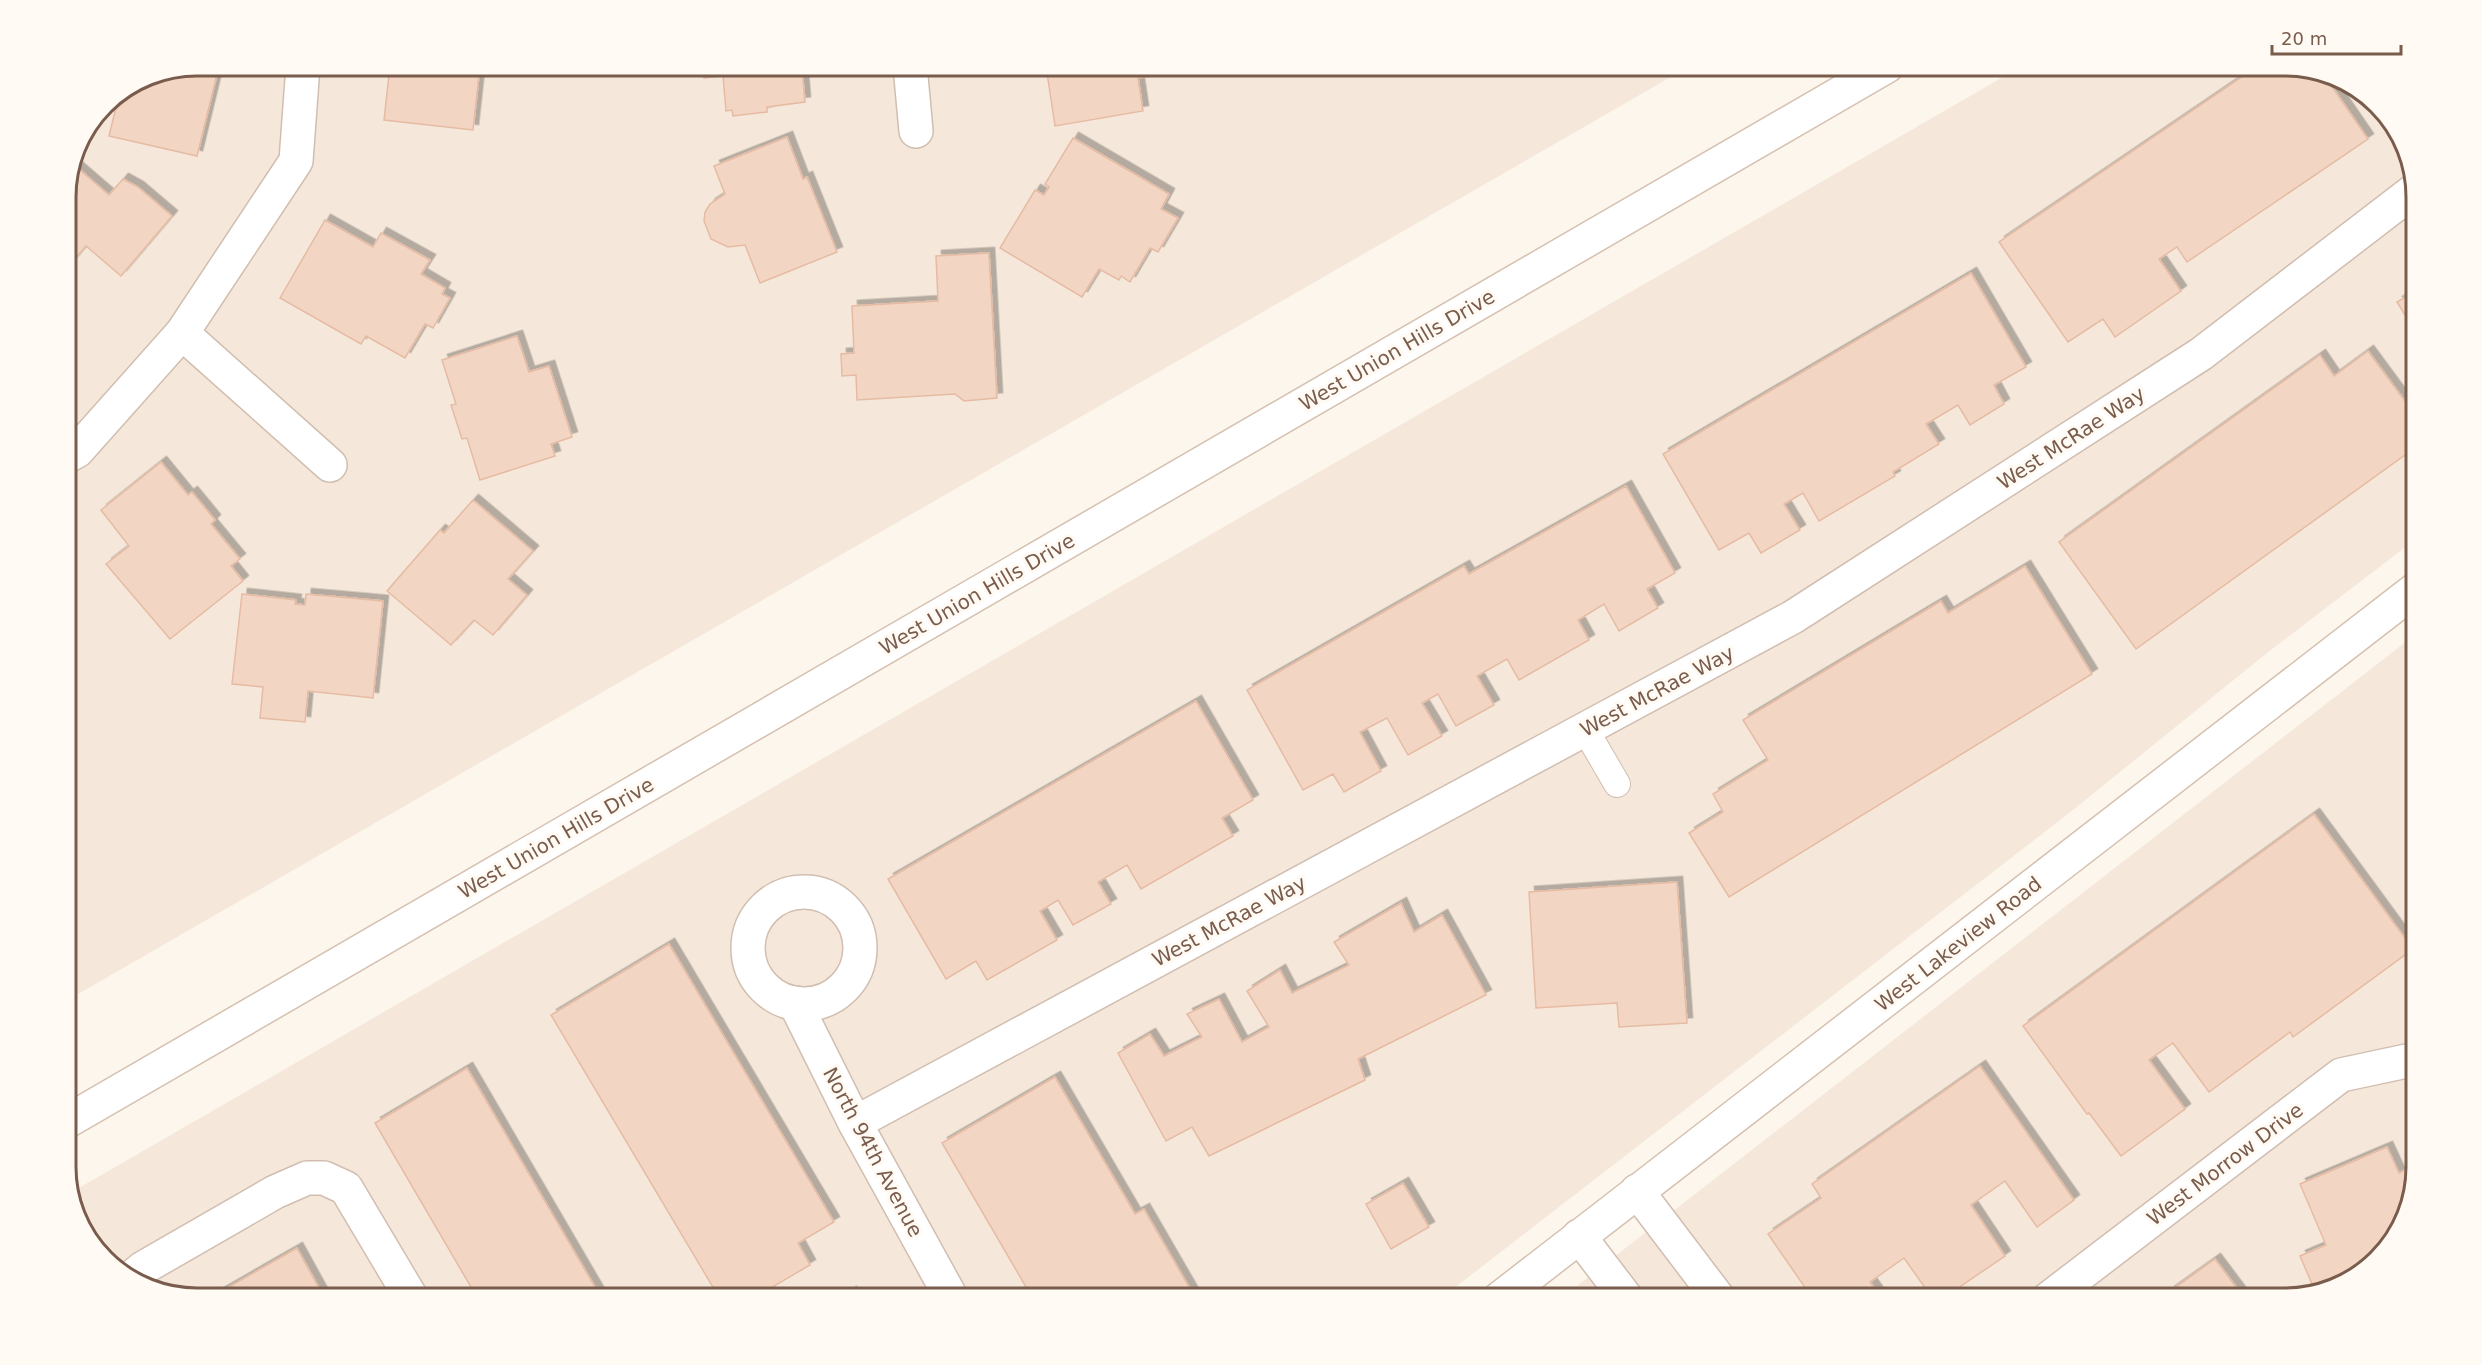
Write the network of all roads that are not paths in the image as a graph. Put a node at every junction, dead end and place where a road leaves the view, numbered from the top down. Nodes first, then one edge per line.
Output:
1 (1869, 76) edge
2 (302, 77) edge
3 (911, 77) edge
4 (916, 130) dead end
5 (2405, 197) edge
6 (182, 333) junction
7 (77, 451) edge
8 (330, 465) dead end
9 (2405, 597) edge
10 (1585, 729) junction
11 (1617, 784) dead end
12 (795, 1004) dead end
13 (2406, 1061) edge
14 (77, 1116) edge
15 (855, 1124) junction
16 (1637, 1191) junction
17 (1579, 1236) junction
18 (138, 1272) edge
19 (405, 1288) edge
20 (946, 1288) edge
21 (1513, 1288) edge
22 (1619, 1288) edge
23 (1711, 1288) edge
24 (2062, 1288) edge

1 - 14 street, West Union Hills Drive
2 - 6 street
3 - 4 street
5 - 10 street, West McRae Way
6 - 7 street
6 - 8 street
9 - 16 street, West Lakeview Road
10 - 11 lane
10 - 15 street, West McRae Way
12 - 15 street, North 94th Avenue
13 - 24 street, West Morrow Drive
15 - 20 street, North 94th Avenue
16 - 17 street, West Lakeview Road
16 - 23 street
17 - 21 street, West Lakeview Road
17 - 22 street
18 - 19 street

